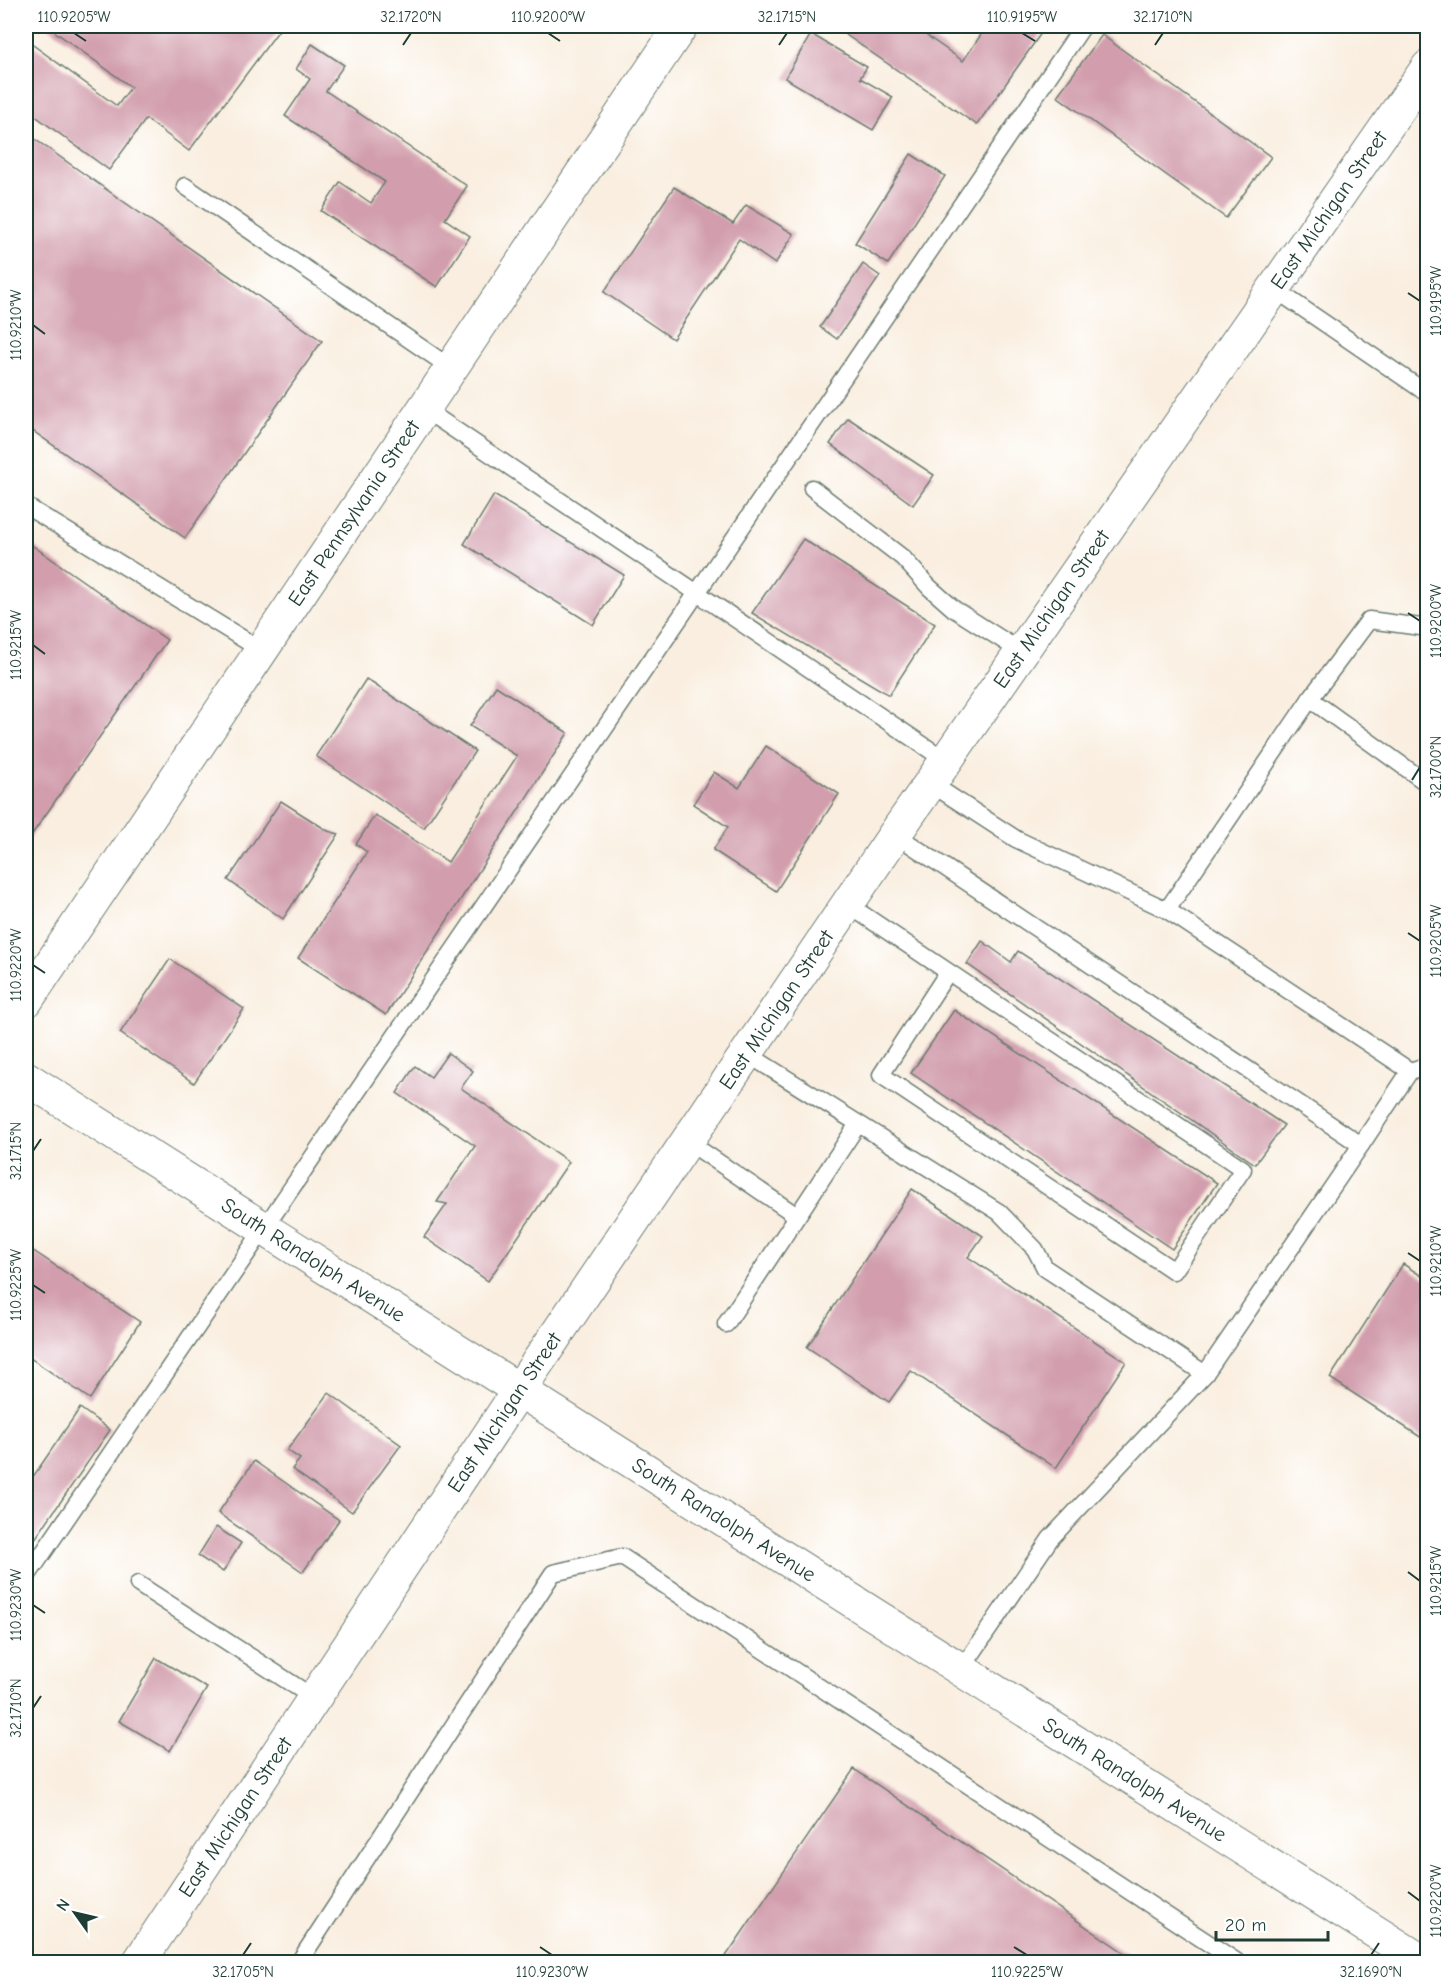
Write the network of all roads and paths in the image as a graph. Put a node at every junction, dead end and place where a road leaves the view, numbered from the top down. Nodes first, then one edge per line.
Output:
1 (681, 26) edge
2 (1083, 26) edge
3 (1428, 67) edge
4 (185, 186) dead end
5 (1273, 288) junction
6 (451, 368) junction
7 (1428, 394) edge
8 (424, 409) junction
9 (812, 488) dead end
10 (26, 506) edge
11 (697, 593) junction
12 (1428, 628) edge
13 (261, 650) junction
14 (1020, 651) junction
15 (1310, 699) junction
16 (938, 771) junction
17 (1428, 784) edge
18 (895, 834) junction
19 (847, 904) junction
20 (1167, 910) junction
21 (948, 972) junction
22 (26, 1001) edge
23 (746, 1053) junction
24 (1428, 1065) edge
25 (1410, 1071) junction
26 (26, 1078) edge
27 (858, 1124) junction
28 (687, 1141) junction
29 (1361, 1145) junction
30 (797, 1216) junction
31 (263, 1228) junction
32 (726, 1324) dead end
33 (1205, 1374) junction
34 (519, 1390) junction
35 (26, 1578) edge
36 (138, 1584) dead end
37 (961, 1670) junction
38 (314, 1698) junction
39 (139, 1962) edge
40 (299, 1962) edge
41 (1237, 1962) edge
42 (1423, 1962) edge

1 - 6 street, East Pennsylvania Street
2 - 11 lane
3 - 5 street, East Michigan Street
4 - 6 lane
5 - 7 lane
5 - 14 street, East Michigan Street
6 - 8 street, East Pennsylvania Street
8 - 11 lane
8 - 13 street, East Pennsylvania Street
9 - 14 lane
10 - 13 lane
11 - 16 lane
11 - 31 lane
12 - 15 lane
13 - 22 street, East Pennsylvania Street
14 - 16 street, East Michigan Street
15 - 17 lane
15 - 20 lane
16 - 18 street, East Michigan Street
16 - 20 lane
18 - 19 street, East Michigan Street
18 - 29 lane
19 - 21 lane
19 - 23 street, East Michigan Street
20 - 25 lane
21 - 21 lane
23 - 27 lane
23 - 28 street, East Michigan Street
24 - 25 lane
25 - 29 lane
26 - 31 street, South Randolph Avenue
27 - 30 lane
27 - 33 lane
28 - 30 lane
28 - 34 street, East Michigan Street
29 - 33 lane
30 - 32 lane
31 - 34 street, South Randolph Avenue
31 - 35 lane
33 - 37 lane
34 - 37 street, South Randolph Avenue
34 - 38 street, East Michigan Street
36 - 38 lane
37 - 42 street, South Randolph Avenue
38 - 39 street, East Michigan Street
40 - 41 lane

